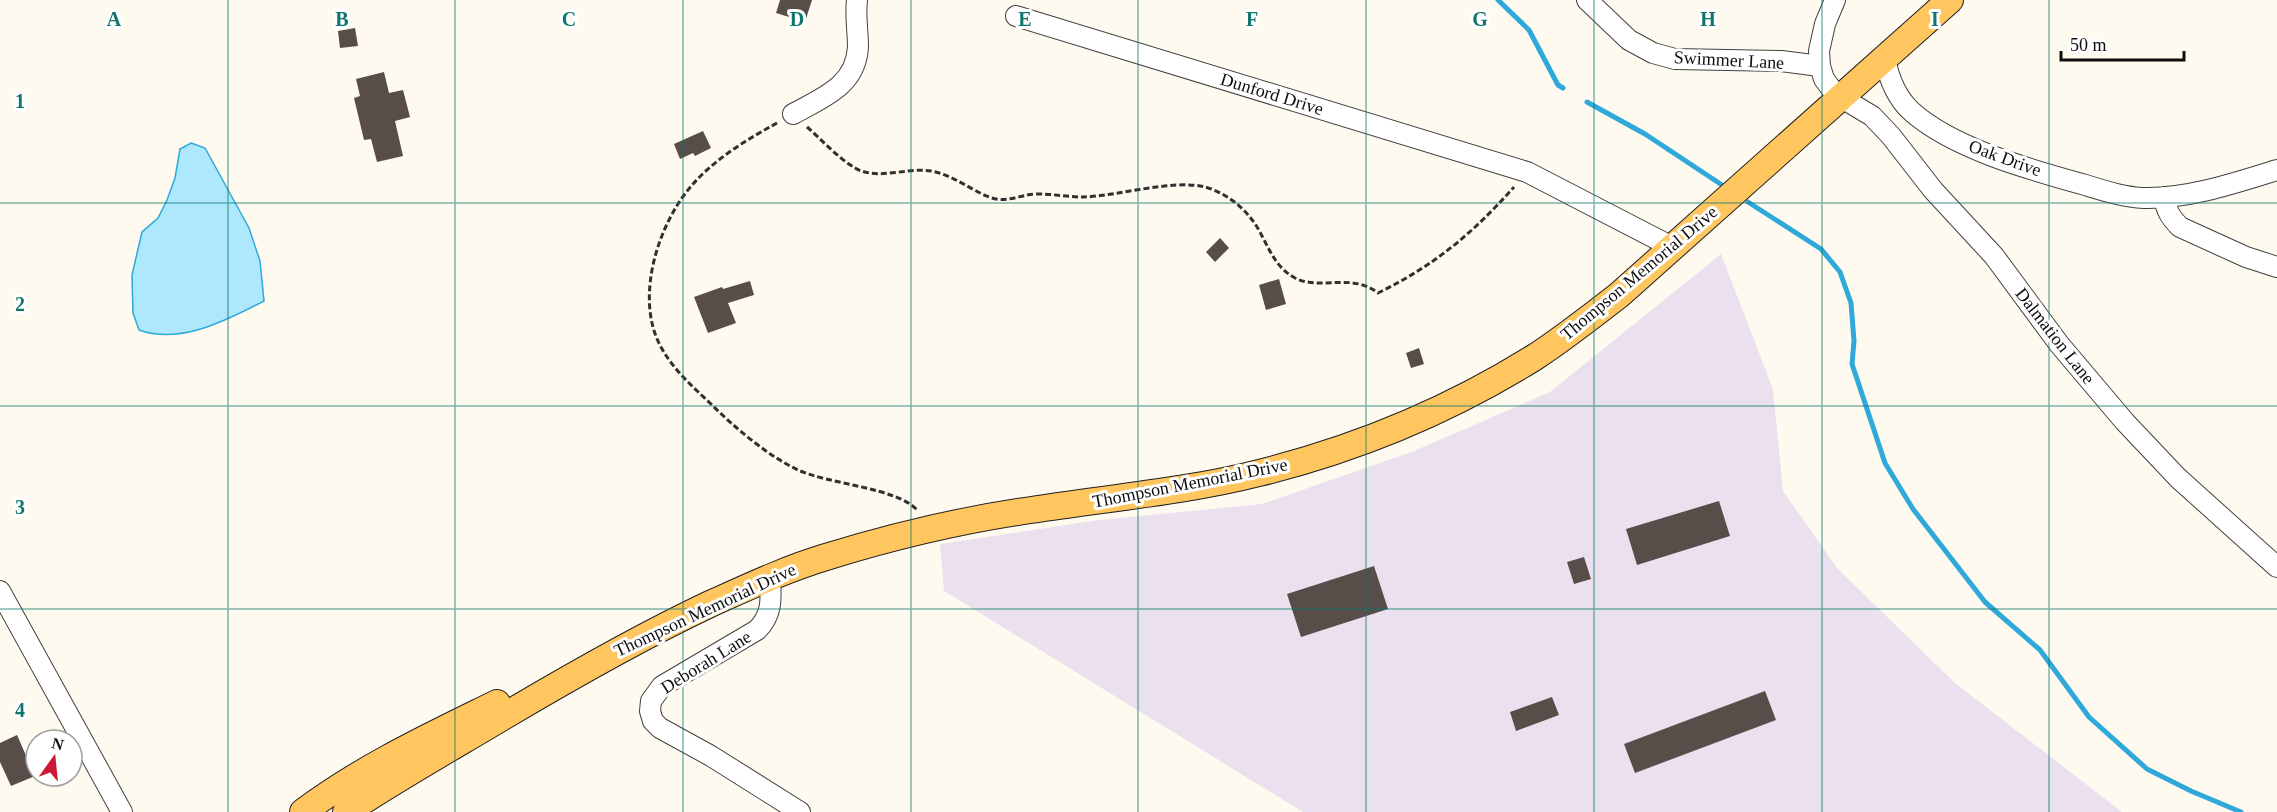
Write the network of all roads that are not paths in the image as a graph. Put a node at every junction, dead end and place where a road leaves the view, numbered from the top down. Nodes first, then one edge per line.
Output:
1 (857, 0) edge
2 (1587, 0) edge
3 (1835, 0) edge
4 (1950, 0) edge
5 (1016, 16) dead end
6 (1885, 59) junction
7 (1820, 66) junction
8 (1842, 98) junction
9 (793, 114) road end
10 (2277, 170) edge
11 (2164, 197) junction
12 (1674, 248) junction
13 (2277, 267) edge
14 (2277, 567) edge
15 (770, 577) junction
16 (0, 591) edge
17 (591, 663) junction
18 (122, 812) edge
19 (303, 812) edge
20 (346, 812) edge
21 (800, 812) edge

1 - 9 street
2 - 7 street, Swimmer Lane
3 - 7 street
4 - 6 main road, Thompson Memorial Drive
5 - 12 street, Dunford Drive
6 - 8 main road, Thompson Memorial Drive
6 - 11 street, Oak Drive
7 - 8 street, Dalmation Lane
8 - 12 main road, Thompson Memorial Drive
8 - 14 street, Dalmation Lane
10 - 11 street, Oak Drive
11 - 13 street
12 - 15 main road, Thompson Memorial Drive
15 - 17 main road, Thompson Memorial Drive
15 - 21 street, Deborah Lane
16 - 18 street
17 - 19 main road, Thompson Memorial Drive
17 - 20 main road, Thompson Memorial Drive

